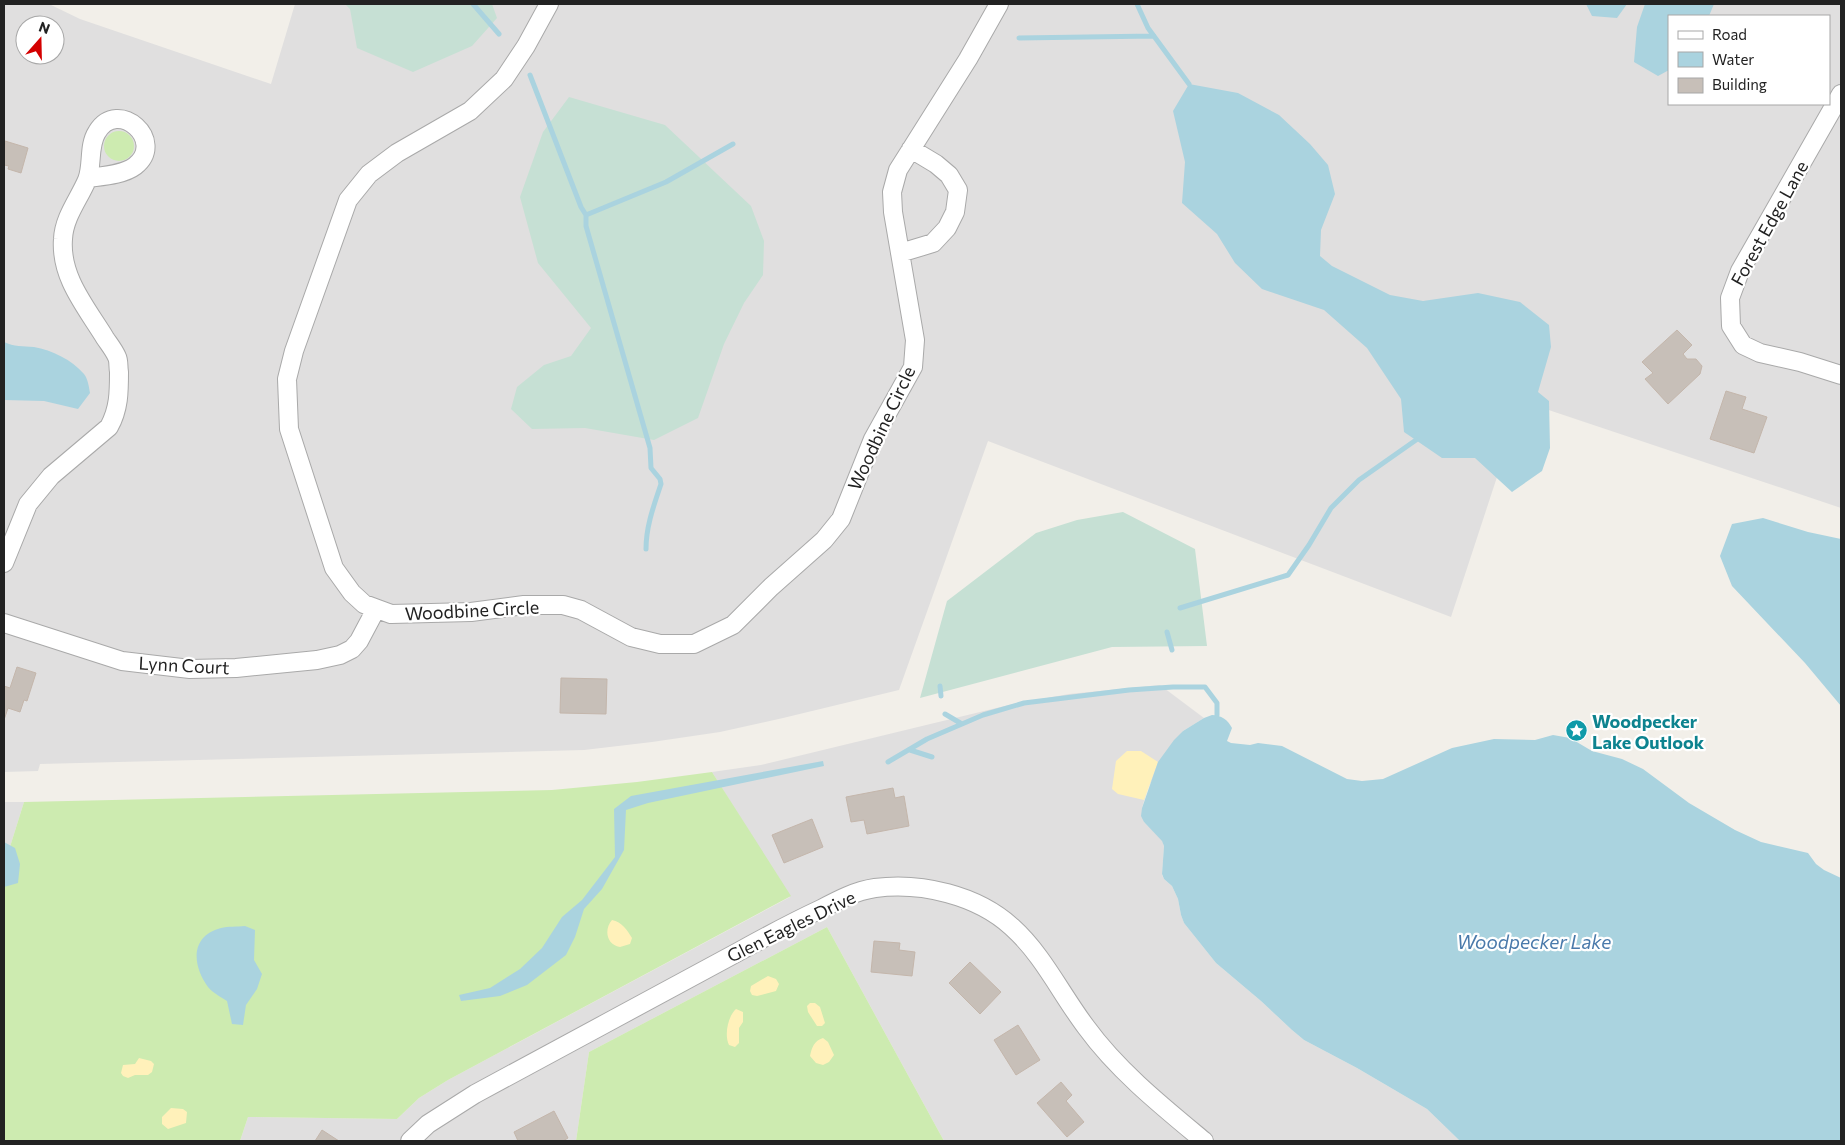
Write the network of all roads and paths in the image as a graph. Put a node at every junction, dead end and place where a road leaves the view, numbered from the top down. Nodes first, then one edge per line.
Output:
1 (549, 4) edge
2 (999, 4) edge
3 (1841, 94) edge
4 (911, 150) junction
5 (88, 178) dead end
6 (900, 253) junction
7 (1841, 375) edge
8 (4, 563) edge
9 (376, 609) junction
10 (4, 623) edge
11 (410, 1141) edge
12 (1204, 1141) edge

1 - 9 street, Woodbine Circle
2 - 4 street, Woodbine Circle
3 - 7 street, Forest Edge Lane
4 - 6 street, Woodbine Circle
4 - 6 street
5 - 8 street
6 - 9 street, Woodbine Circle
9 - 10 street, Lynn Court
11 - 12 street, Glen Eagles Drive

